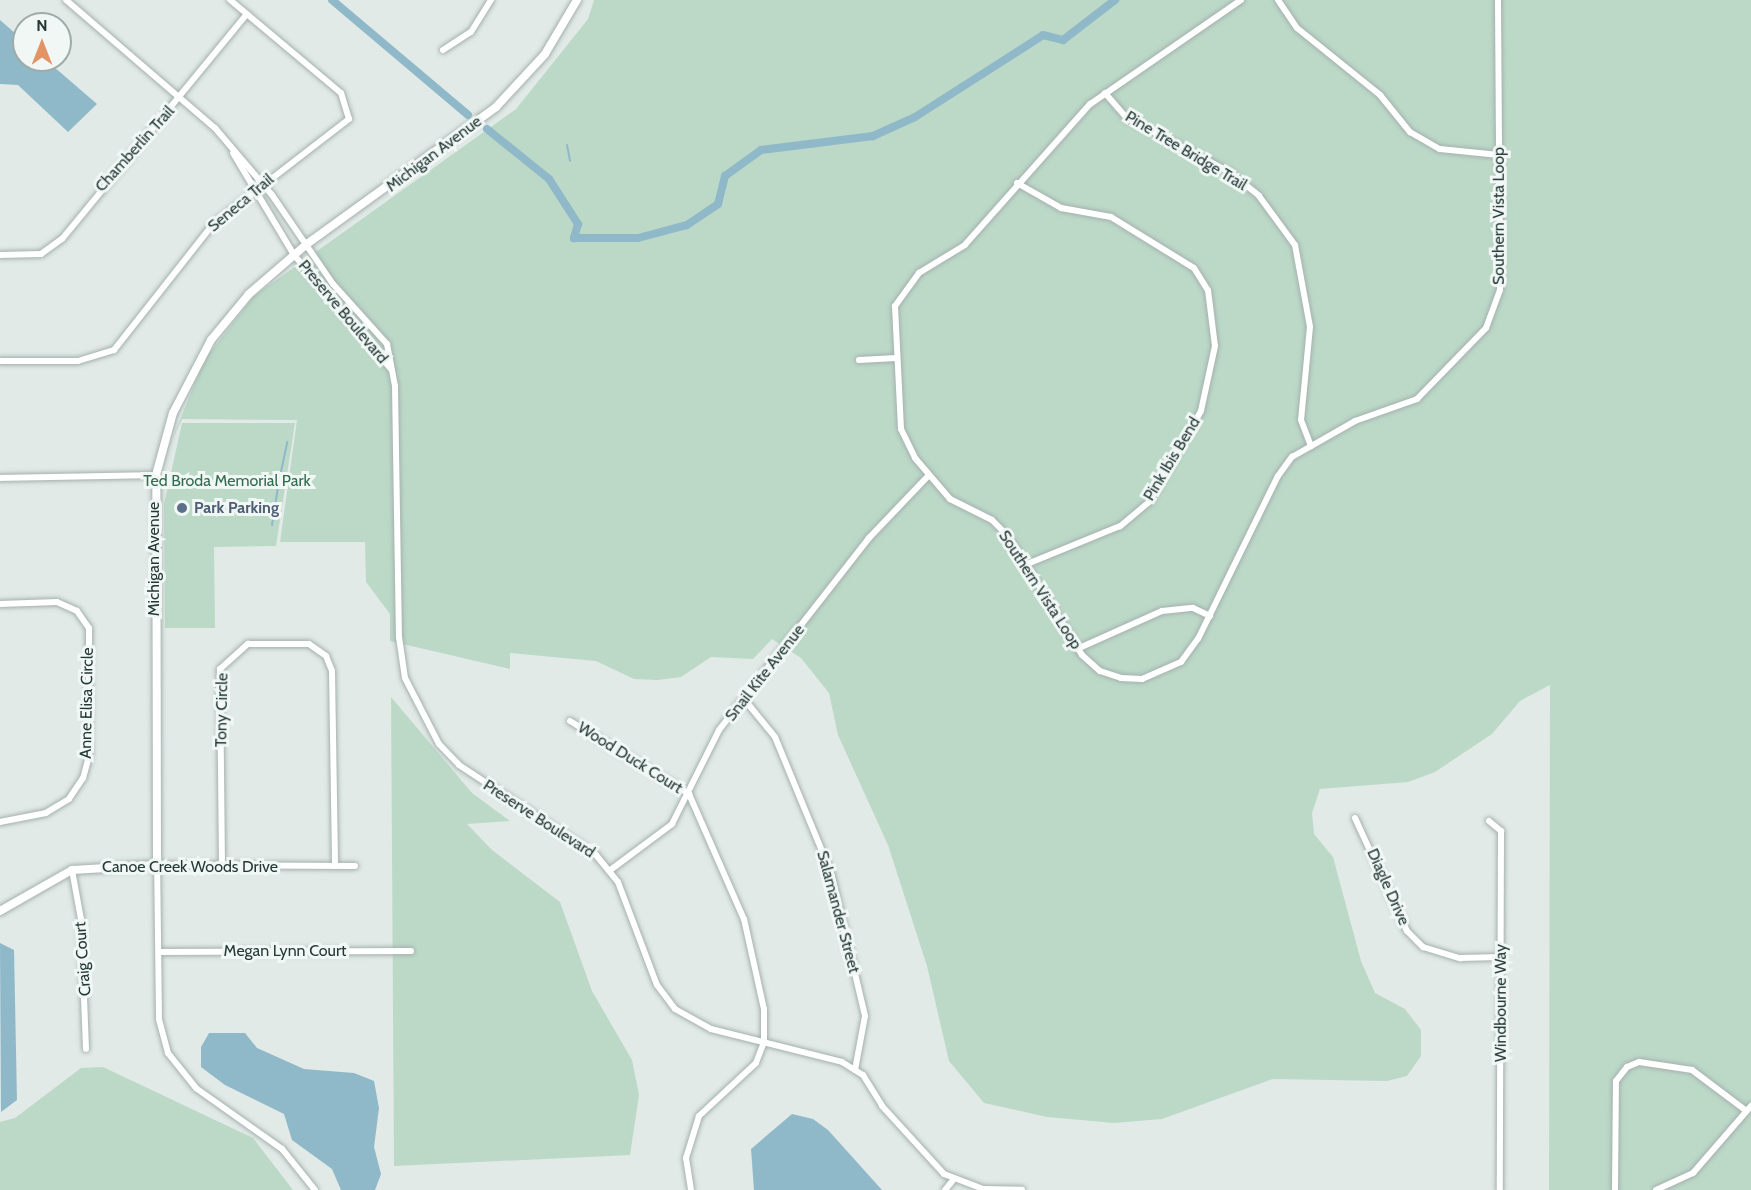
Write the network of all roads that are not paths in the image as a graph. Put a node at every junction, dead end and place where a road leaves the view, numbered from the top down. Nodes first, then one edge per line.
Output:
1 (66, 0) edge
2 (230, 0) edge
3 (491, 0) edge
4 (577, 0) edge
5 (1241, 0) edge
6 (1278, 0) edge
7 (1498, 0) edge
8 (247, 14) junction
9 (443, 50) dead end
10 (1105, 93) junction
11 (180, 98) junction
12 (232, 150) junction
13 (1499, 155) junction
14 (262, 183) junction
15 (1017, 183) junction
16 (253, 190) junction
17 (307, 244) junction
18 (0, 255) edge
19 (294, 255) junction
20 (896, 358) junction
21 (859, 360) dead end
22 (0, 361) edge
23 (391, 369) junction
24 (1311, 446) junction
25 (156, 474) junction
26 (928, 475) junction
27 (0, 478) edge
28 (1025, 565) junction
29 (0, 604) edge
30 (1210, 616) junction
31 (1077, 649) junction
32 (744, 699) junction
33 (570, 721) dead end
34 (689, 794) junction
35 (1355, 818) dead end
36 (1489, 820) dead end
37 (0, 822) edge
38 (157, 865) junction
39 (335, 866) junction
40 (222, 867) junction
41 (355, 867) dead end
42 (72, 870) junction
43 (609, 871) junction
44 (0, 911) edge
45 (411, 951) dead end
46 (159, 952) junction
47 (1501, 957) junction
48 (764, 1042) junction
49 (86, 1049) dead end
50 (855, 1070) junction
51 (1748, 1108) edge
52 (954, 1179) junction
53 (315, 1190) edge
54 (691, 1190) edge
55 (945, 1190) edge
56 (1023, 1190) edge
57 (1500, 1190) edge
58 (1615, 1190) edge
59 (1656, 1190) edge

1 - 11 street, Chamberlin Trail
2 - 8 street, Seneca Trail
3 - 9 street
4 - 17 street, Michigan Avenue
5 - 10 street, Southern Vista Loop
6 - 13 street
7 - 13 street, Southern Vista Loop
8 - 11 street
8 - 14 street, Seneca Trail
10 - 15 street, Southern Vista Loop
10 - 24 street, Pine Tree Bridge Trail
11 - 12 street
11 - 18 street, Chamberlin Trail
12 - 14 street, Preserve Boulevard
12 - 16 street, Preserve Boulevard
13 - 24 street, Southern Vista Loop
14 - 16 street, Seneca Trail
14 - 17 street, Preserve Boulevard
15 - 20 street, Southern Vista Loop
15 - 28 street, Pink Ibis Bend
16 - 19 street, Preserve Boulevard
16 - 22 street, Seneca Trail
17 - 19 street, Michigan Avenue
17 - 23 street, Preserve Boulevard
19 - 23 street, Preserve Boulevard
19 - 25 street, Michigan Avenue
20 - 21 street
20 - 26 street, Southern Vista Loop
23 - 43 street, Preserve Boulevard
24 - 30 street, Southern Vista Loop
25 - 27 street
25 - 38 street, Michigan Avenue
26 - 28 street, Southern Vista Loop
26 - 32 street, Snail Kite Avenue
28 - 31 street, Southern Vista Loop
29 - 37 street, Anne Elisa Circle
30 - 31 street
30 - 31 street, Southern Vista Loop
32 - 34 street, Snail Kite Avenue
32 - 50 street, Salamander Street
33 - 34 street, Wood Duck Court
34 - 43 street, Snail Kite Avenue
34 - 48 street
35 - 47 street, Diagle Drive
36 - 47 street, Windbourne Way
38 - 40 street, Canoe Creek Woods Drive
38 - 42 street, Canoe Creek Woods Drive
38 - 46 street, Michigan Avenue
39 - 40 street, Canoe Creek Woods Drive
39 - 40 street, Tony Circle
39 - 41 street, Canoe Creek Woods Drive
42 - 44 street, Canoe Creek Woods Drive
42 - 49 street, Craig Court
43 - 48 street, Preserve Boulevard
45 - 46 street, Megan Lynn Court
46 - 53 street, Michigan Avenue
47 - 57 street, Windbourne Way
48 - 50 street, Preserve Boulevard
48 - 54 street
50 - 52 street
51 - 58 street
51 - 59 street
52 - 55 street
52 - 56 street

